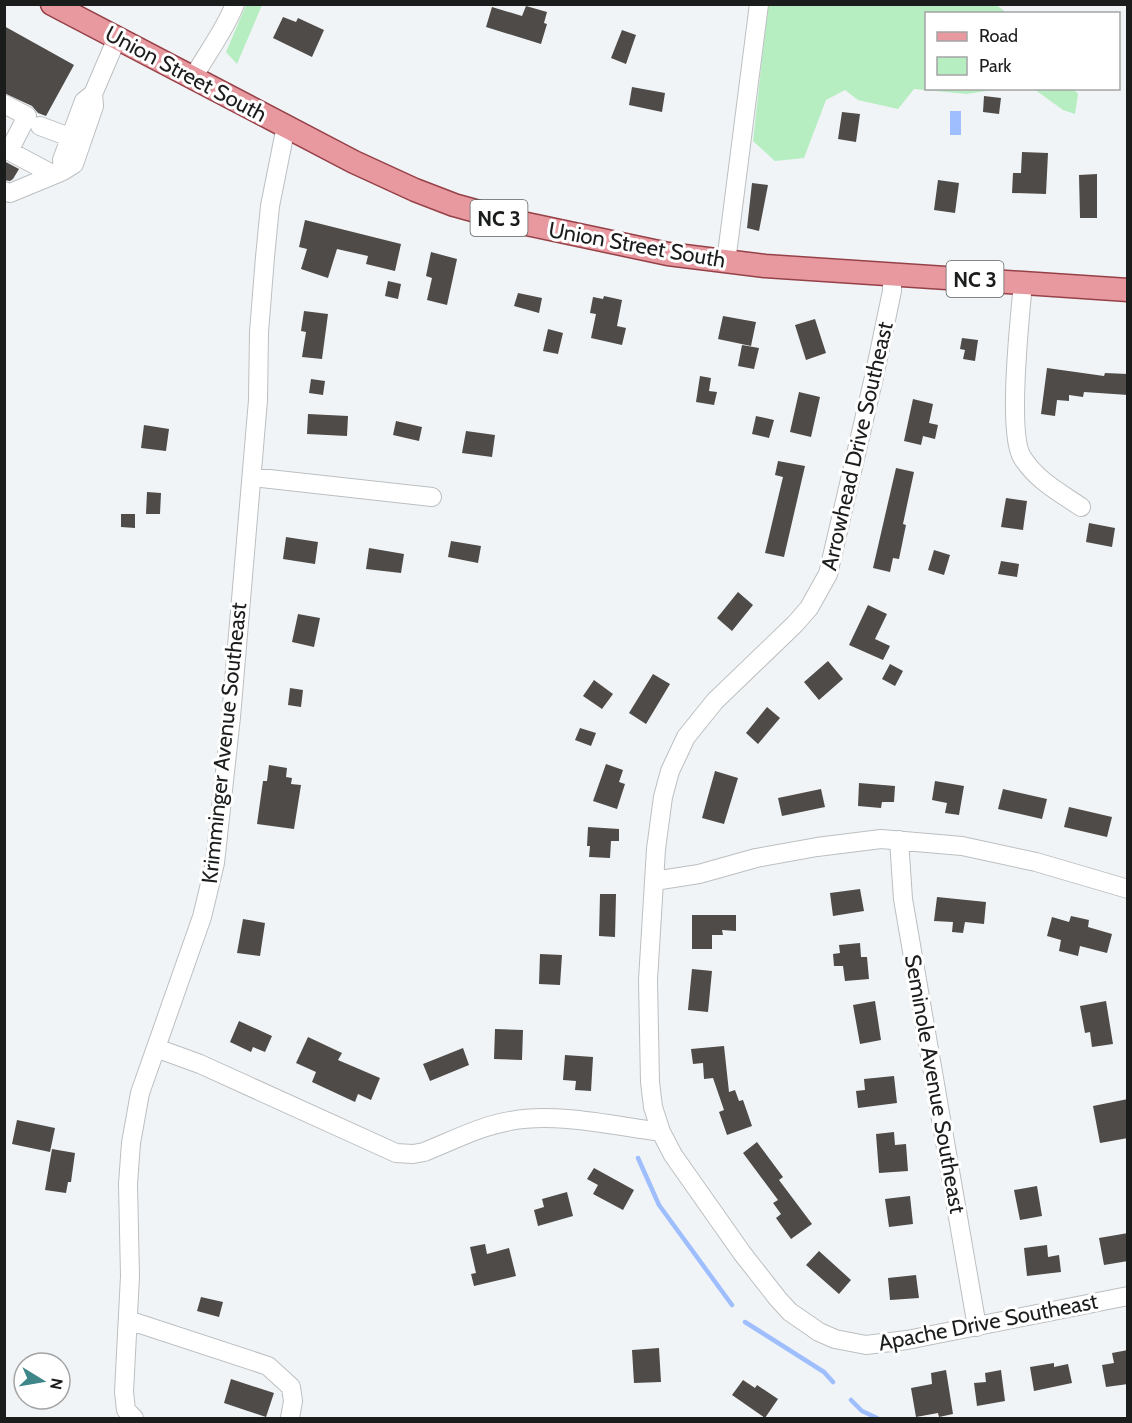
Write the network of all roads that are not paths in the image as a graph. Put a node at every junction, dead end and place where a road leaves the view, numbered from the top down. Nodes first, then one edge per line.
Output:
1 (52, 4) edge
2 (235, 4) edge
3 (759, 4) edge
4 (117, 38) junction
5 (193, 78) junction
6 (4, 104) edge
7 (40, 126) dead end
8 (286, 126) junction
9 (76, 140) junction
10 (7, 150) edge
11 (58, 173) junction
12 (4, 191) edge
13 (726, 262) junction
14 (892, 275) junction
15 (1023, 283) junction
16 (1128, 290) edge
17 (252, 477) junction
18 (432, 497) dead end
19 (1081, 507) dead end
20 (899, 840) junction
21 (654, 881) junction
22 (1128, 889) edge
23 (156, 1048) junction
24 (661, 1132) junction
25 (1128, 1296) edge
26 (128, 1320) junction
27 (977, 1327) junction
28 (128, 1417) edge
29 (290, 1419) edge

1 - 4 main road, Union Street South / NC 3
2 - 5 street
3 - 13 street
4 - 5 main road, Union Street South / NC 3
4 - 9 street
5 - 8 main road, Union Street South / NC 3
6 - 10 street
7 - 9 street
8 - 13 main road, Union Street South / NC 3
8 - 17 street, Krimminger Avenue Southeast
9 - 11 street
10 - 11 street
11 - 12 street
13 - 14 main road, Union Street South / NC 3
14 - 15 main road, Union Street South / NC 3
14 - 21 street, Arrowhead Drive Southeast
15 - 16 main road, Union Street South / NC 3
15 - 19 street
17 - 18 street
17 - 23 street, Krimminger Avenue Southeast
20 - 21 street
20 - 22 street
20 - 27 street, Seminole Avenue Southeast
21 - 24 street, Arrowhead Drive Southeast
23 - 24 street
23 - 26 street, Krimminger Avenue Southeast
24 - 27 street, Apache Drive Southeast
25 - 27 street, Apache Drive Southeast
26 - 28 street, Krimminger Avenue Southeast
26 - 29 street

